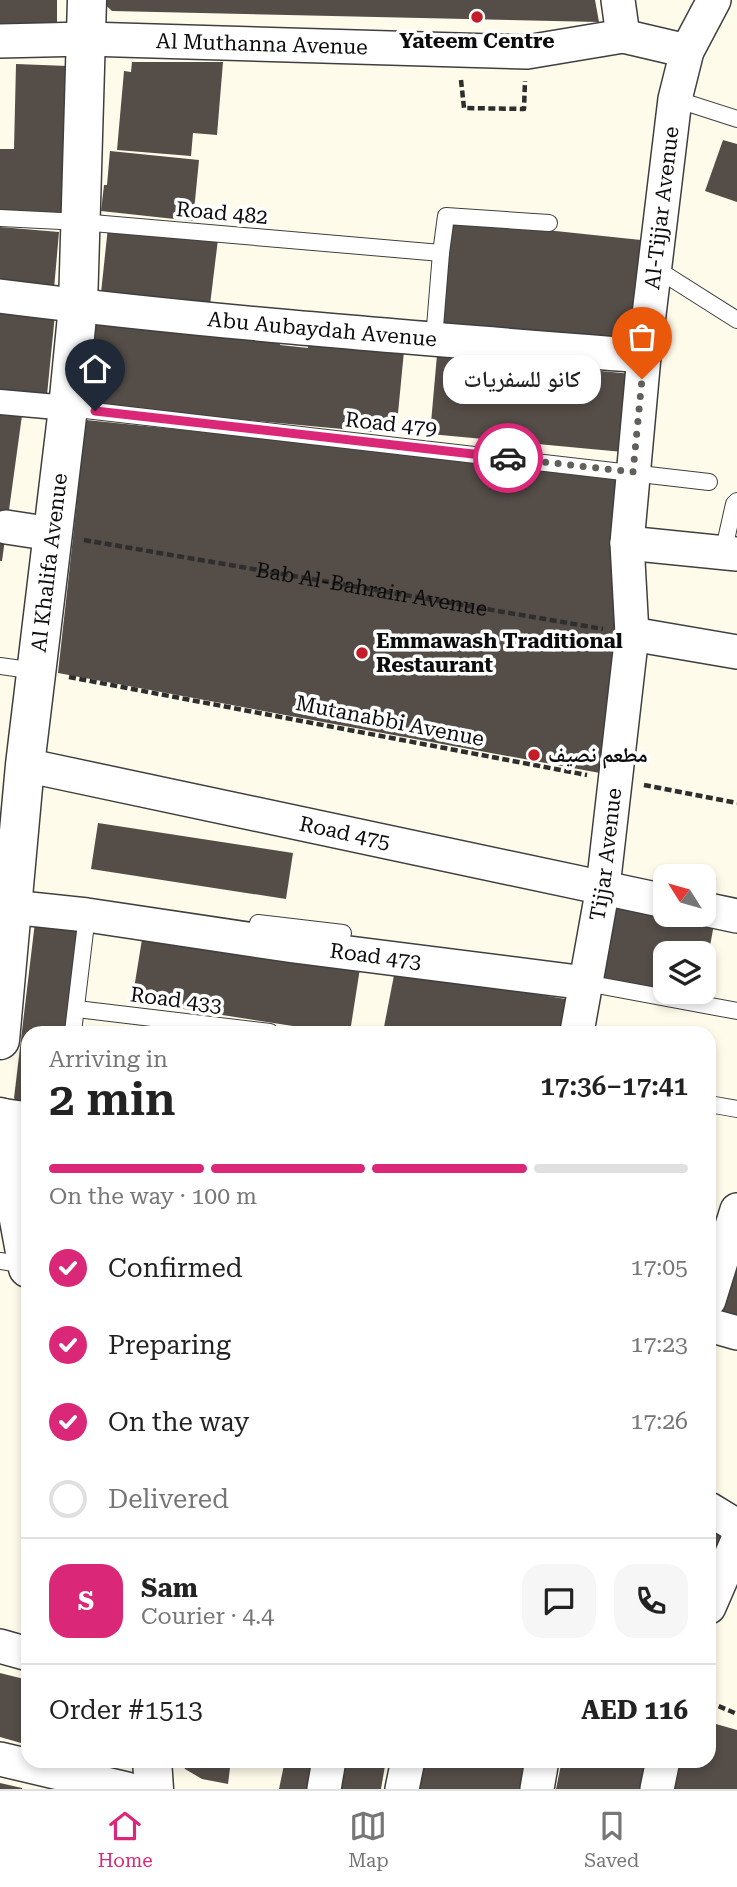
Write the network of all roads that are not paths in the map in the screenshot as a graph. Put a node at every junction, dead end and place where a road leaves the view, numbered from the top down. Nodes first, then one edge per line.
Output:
1 (87, 0) edge
2 (618, 0) edge
3 (714, 0) edge
4 (623, 36) junction
5 (86, 39) junction
6 (0, 41) edge
7 (687, 51) junction
8 (675, 99) junction
9 (737, 119) edge
10 (0, 219) edge
11 (81, 222) junction
12 (549, 223) dead end
13 (441, 253) junction
14 (655, 268) junction
15 (0, 296) edge
16 (78, 306) junction
17 (737, 320) edge
18 (434, 339) junction
19 (645, 356) junction
20 (0, 402) edge
21 (68, 408) junction
22 (633, 472) junction
23 (709, 482) dead end
24 (737, 501) edge
25 (6, 527) dead end
26 (52, 534) junction
27 (627, 543) junction
28 (730, 553) edge
29 (632, 634) junction
30 (737, 652) edge
31 (0, 666) edge
32 (37, 671) junction
33 (12, 762) edge
34 (603, 887) junction
35 (653, 898) edge
36 (11, 906) junction
37 (716, 912) edge
38 (87, 915) junction
39 (737, 916) edge
40 (258, 923) dead end
41 (343, 933) dead end
42 (295, 937) junction
43 (586, 983) junction
44 (77, 1009) junction
45 (737, 1011) edge
46 (74, 1026) edge
47 (220, 1026) edge
48 (579, 1026) edge
49 (0, 1040) edge
50 (716, 1105) edge
51 (737, 1109) edge
52 (0, 1116) edge
53 (21, 1118) edge
54 (737, 1210) edge
55 (18, 1265) edge
56 (716, 1278) edge
57 (716, 1327) edge
58 (737, 1333) edge
59 (716, 1512) edge
60 (737, 1526) edge
61 (737, 1542) edge
62 (716, 1591) edge
63 (0, 1646) edge
64 (21, 1652) edge
65 (0, 1759) edge
66 (21, 1764) edge
67 (38, 1768) edge
68 (153, 1768) edge
69 (328, 1768) edge
70 (406, 1768) edge
71 (541, 1768) edge
72 (661, 1768) edge
73 (127, 1789) edge
74 (154, 1789) edge
75 (324, 1789) edge
76 (402, 1789) edge
77 (537, 1789) edge
78 (657, 1789) edge

1 - 5 street, Al Khalifa Avenue
2 - 4 street
3 - 7 street, Al-Tijjar Avenue
4 - 5 street, Al Muthanna Avenue
4 - 7 street, Al Muthanna Avenue
5 - 6 street, Al Muthanna Avenue
5 - 11 street, Al Khalifa Avenue
7 - 8 street, Al-Tijjar Avenue
8 - 9 lane
8 - 14 street, Al-Tijjar Avenue
10 - 11 lane, Road 482
11 - 13 lane, Road 482
11 - 16 street, Al Khalifa Avenue
12 - 13 lane
13 - 18 lane
14 - 17 lane
14 - 19 street, Al-Tijjar Avenue
15 - 16 street, Abu Aubaydah Avenue
16 - 18 street, Abu Aubaydah Avenue
16 - 21 street, Al Khalifa Avenue
18 - 19 street, Abu Aubaydah Avenue
19 - 22 street, Al-Tijjar Avenue
20 - 21 street
21 - 22 lane, Road 479
21 - 26 street, Al Khalifa Avenue
22 - 23 lane, Road 479
22 - 27 street, Al-Tijjar Avenue
24 - 28 lane
25 - 26 street
26 - 32 street, Al Khalifa Avenue
27 - 28 street
27 - 29 street, Al-Tijjar Avenue
29 - 30 street
29 - 34 street, Tijjar Avenue
31 - 32 lane
32 - 33 street, Al Khalifa Avenue
33 - 34 street, Road 475
33 - 36 street, Al Khalifa Avenue
34 - 35 street, Road 475
34 - 43 street, Tijjar Avenue
36 - 38 street, Road 473
36 - 49 street, Al Khalifa Avenue
37 - 39 street
38 - 42 street, Road 473
38 - 44 lane
40 - 42 lane
41 - 42 lane
42 - 43 street, Road 473
43 - 45 lane, Road 473
43 - 48 street, Tijjar Avenue
44 - 46 lane
44 - 47 lane, Road 433
50 - 51 lane
52 - 53 street
52 - 55 street
54 - 56 street
57 - 58 street
59 - 60 street
61 - 62 street
63 - 64 street
65 - 66 street
67 - 73 street
68 - 74 street
69 - 75 street
70 - 76 street
71 - 77 street
72 - 78 street

